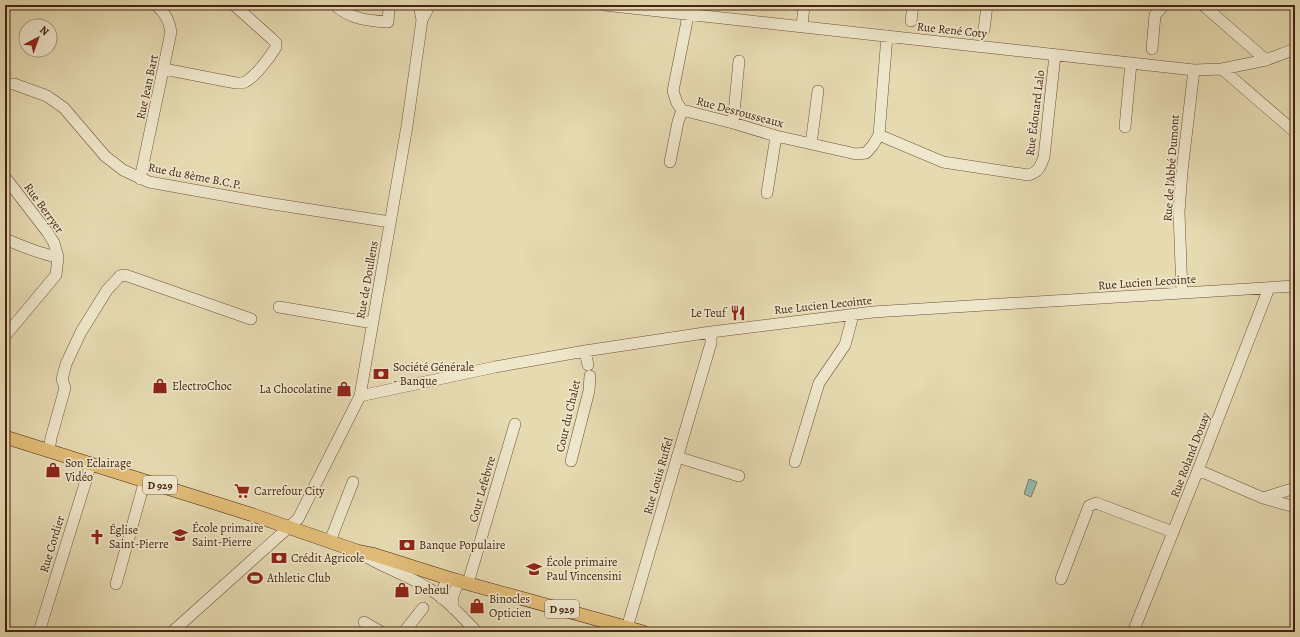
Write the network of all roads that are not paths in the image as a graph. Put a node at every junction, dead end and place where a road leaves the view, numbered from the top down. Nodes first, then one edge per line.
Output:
1 (156, 5) edge
2 (234, 5) edge
3 (335, 5) edge
4 (385, 5) edge
5 (419, 5) edge
6 (430, 5) edge
7 (604, 5) edge
8 (804, 5) edge
9 (913, 5) edge
10 (987, 5) edge
11 (1164, 5) edge
12 (1203, 5) edge
13 (688, 10) edge
14 (422, 20) junction
15 (911, 21) dead end
16 (802, 27) junction
17 (984, 30) dead end
18 (887, 36) junction
19 (1152, 49) dead end
20 (1295, 49) edge
21 (1055, 55) junction
22 (1266, 60) junction
23 (739, 61) dead end
24 (1131, 63) junction
25 (164, 69) junction
26 (1222, 69) junction
27 (1194, 70) junction
28 (5, 84) edge
29 (818, 91) dead end
30 (682, 110) junction
31 (733, 123) junction
32 (1125, 127) dead end
33 (1295, 132) edge
34 (879, 135) junction
35 (776, 136) junction
36 (812, 144) junction
37 (670, 162) dead end
38 (5, 177) edge
39 (140, 179) junction
40 (767, 192) dead end
41 (390, 222) junction
42 (5, 239) edge
43 (58, 257) junction
44 (1295, 286) edge
45 (1269, 288) junction
46 (1182, 293) junction
47 (279, 307) dead end
48 (854, 315) junction
49 (251, 319) dead end
50 (373, 324) junction
51 (6, 332) edge
52 (711, 332) junction
53 (585, 351) junction
54 (360, 396) junction
55 (515, 424) dead end
56 (6, 439) edge
57 (49, 451) junction
58 (677, 457) junction
59 (571, 461) dead end
60 (795, 462) dead end
61 (90, 463) junction
62 (1198, 470) junction
63 (739, 476) dead end
64 (145, 480) junction
65 (353, 482) dead end
66 (1295, 488) edge
67 (1263, 498) junction
68 (1295, 507) edge
69 (290, 527) junction
70 (1173, 532) junction
71 (330, 541) junction
72 (358, 551) junction
73 (1061, 579) dead end
74 (458, 580) junction
75 (116, 584) dead end
76 (437, 594) junction
77 (453, 608) junction
78 (43, 622) edge
79 (364, 622) dead end
80 (627, 628) junction
81 (172, 632) edge
82 (381, 632) edge
83 (404, 632) edge
84 (477, 632) edge
85 (643, 632) edge
86 (1133, 632) edge

1 - 25 street, Rue Jean Bart
2 - 25 street
3 - 4 street
5 - 14 street, Rue de Doullens
6 - 14 street, Rue de Doullens
7 - 13 street, Rue René Coty
8 - 16 street
9 - 15 street
10 - 17 street
11 - 19 street
12 - 22 street
13 - 16 street, Rue René Coty
13 - 30 street, Rue Desrousseaux
14 - 41 street, Rue de Doullens
16 - 18 street, Rue René Coty
18 - 21 street, Rue René Coty
18 - 34 street
20 - 22 street, Rue René Coty
21 - 24 street, Rue René Coty
21 - 34 street, Rue Édouard Lalo
22 - 26 street, Rue René Coty
23 - 31 street
24 - 27 street, Rue René Coty
24 - 32 street
25 - 39 street, Rue Jean Bart
26 - 27 street, Rue René Coty
26 - 33 street
27 - 46 street, Rue de l'Abbé Dumont
28 - 39 street, Rue du 8ème B.C.P.
29 - 36 street
30 - 31 street, Rue Desrousseaux
30 - 37 street
31 - 35 street, Rue Desrousseaux
34 - 36 street, Rue Desrousseaux
35 - 36 street, Rue Desrousseaux
35 - 40 street
38 - 43 street, Rue Berryer
39 - 41 street, Rue du 8ème B.C.P.
41 - 50 street, Rue de Doullens
42 - 43 street
43 - 51 street
44 - 45 street, Rue Lucien Lecointe
45 - 46 street, Rue Lucien Lecointe
45 - 62 street, Rue Roland Douay
46 - 48 street, Rue Lucien Lecointe
47 - 50 street
48 - 52 street, Rue Lucien Lecointe
48 - 60 street
49 - 57 street
50 - 54 street, Rue de Doullens
52 - 53 street, Rue Lucien Lecointe
52 - 58 street, Rue Louis Ruffel
53 - 54 street, Rue Lucien Lecointe
53 - 59 street, Cour du Chalet
54 - 69 street, Rue de Doullens
55 - 74 street, Cour Lefebvre
56 - 57 main road, D 929
57 - 61 main road, D 929
58 - 63 street
58 - 80 street, Rue Louis Ruffel
61 - 64 main road, D 929
61 - 78 street, Rue Cordier
62 - 67 street
62 - 70 street, Rue Roland Douay
64 - 69 main road, D 929
64 - 75 street
65 - 71 street
66 - 67 street
67 - 68 street
69 - 71 main road, D 929
69 - 81 street, Rue de Doullens
70 - 73 street
70 - 86 street, Rue Roland Douay
71 - 72 main road, D 929
72 - 74 main road, D 929
72 - 76 street, D 929
74 - 76 street
74 - 77 street
74 - 80 main road, D 929
76 - 77 street, D 929
76 - 83 street
77 - 84 street
79 - 82 street
80 - 85 main road, D 929

